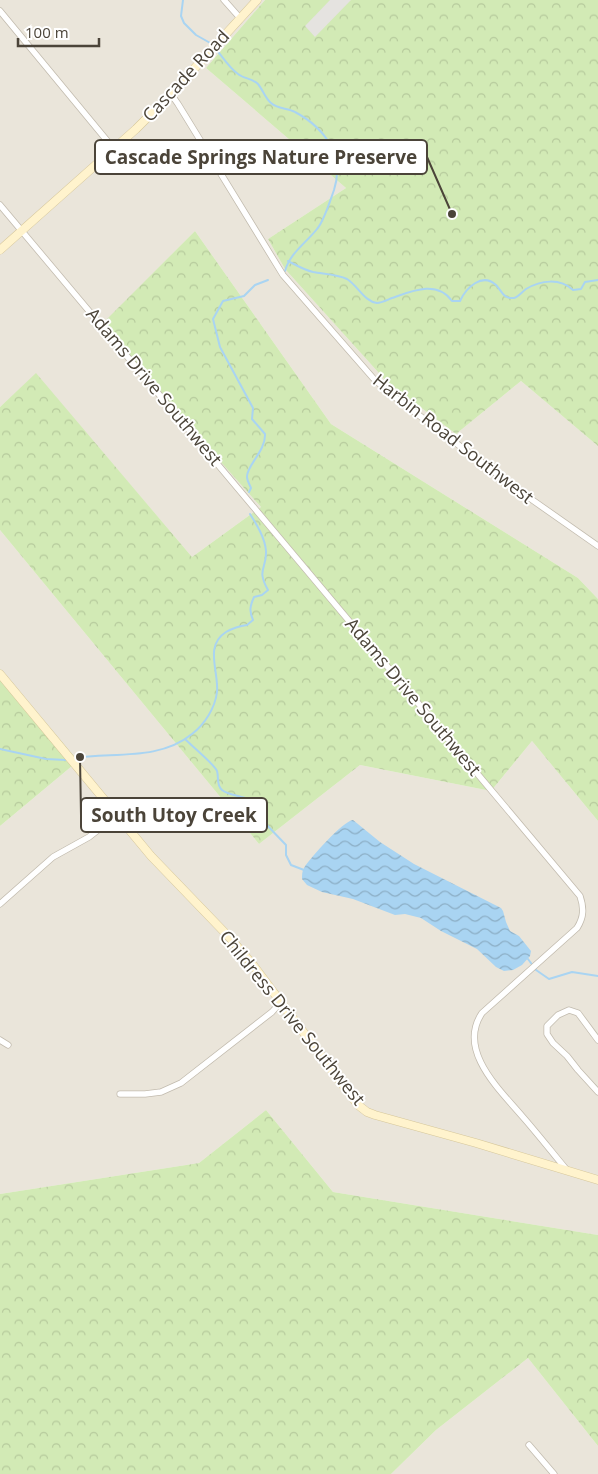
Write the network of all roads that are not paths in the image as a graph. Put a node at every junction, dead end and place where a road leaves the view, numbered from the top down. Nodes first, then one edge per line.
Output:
1 (224, 0) edge
2 (257, 0) edge
3 (0, 11) edge
4 (240, 18) junction
5 (171, 94) junction
6 (114, 149) junction
7 (0, 205) edge
8 (22, 230) junction
9 (0, 250) edge
10 (598, 546) edge
11 (0, 674) edge
12 (117, 815) junction
13 (0, 904) edge
14 (281, 1002) junction
15 (0, 1040) edge
16 (598, 1040) edge
17 (8, 1045) dead end
18 (598, 1092) edge
19 (120, 1094) dead end
20 (566, 1169) junction
21 (598, 1180) edge
22 (529, 1445) dead end
23 (554, 1474) edge

1 - 4 street
2 - 4 street, Cascade Road
3 - 6 street
4 - 5 street, Cascade Road
5 - 6 street, Cascade Road
5 - 10 street, Harbin Road Southwest
6 - 8 street, Cascade Road
7 - 8 street, Adams Drive Southwest
8 - 9 street, Cascade Road
8 - 20 street, Adams Drive Southwest
11 - 12 street, Childress Drive Southwest
12 - 13 street
12 - 14 street, Childress Drive Southwest
14 - 19 street
14 - 20 street, Childress Drive Southwest
15 - 17 street
16 - 18 street
20 - 21 street, Childress Drive Southwest
22 - 23 street

